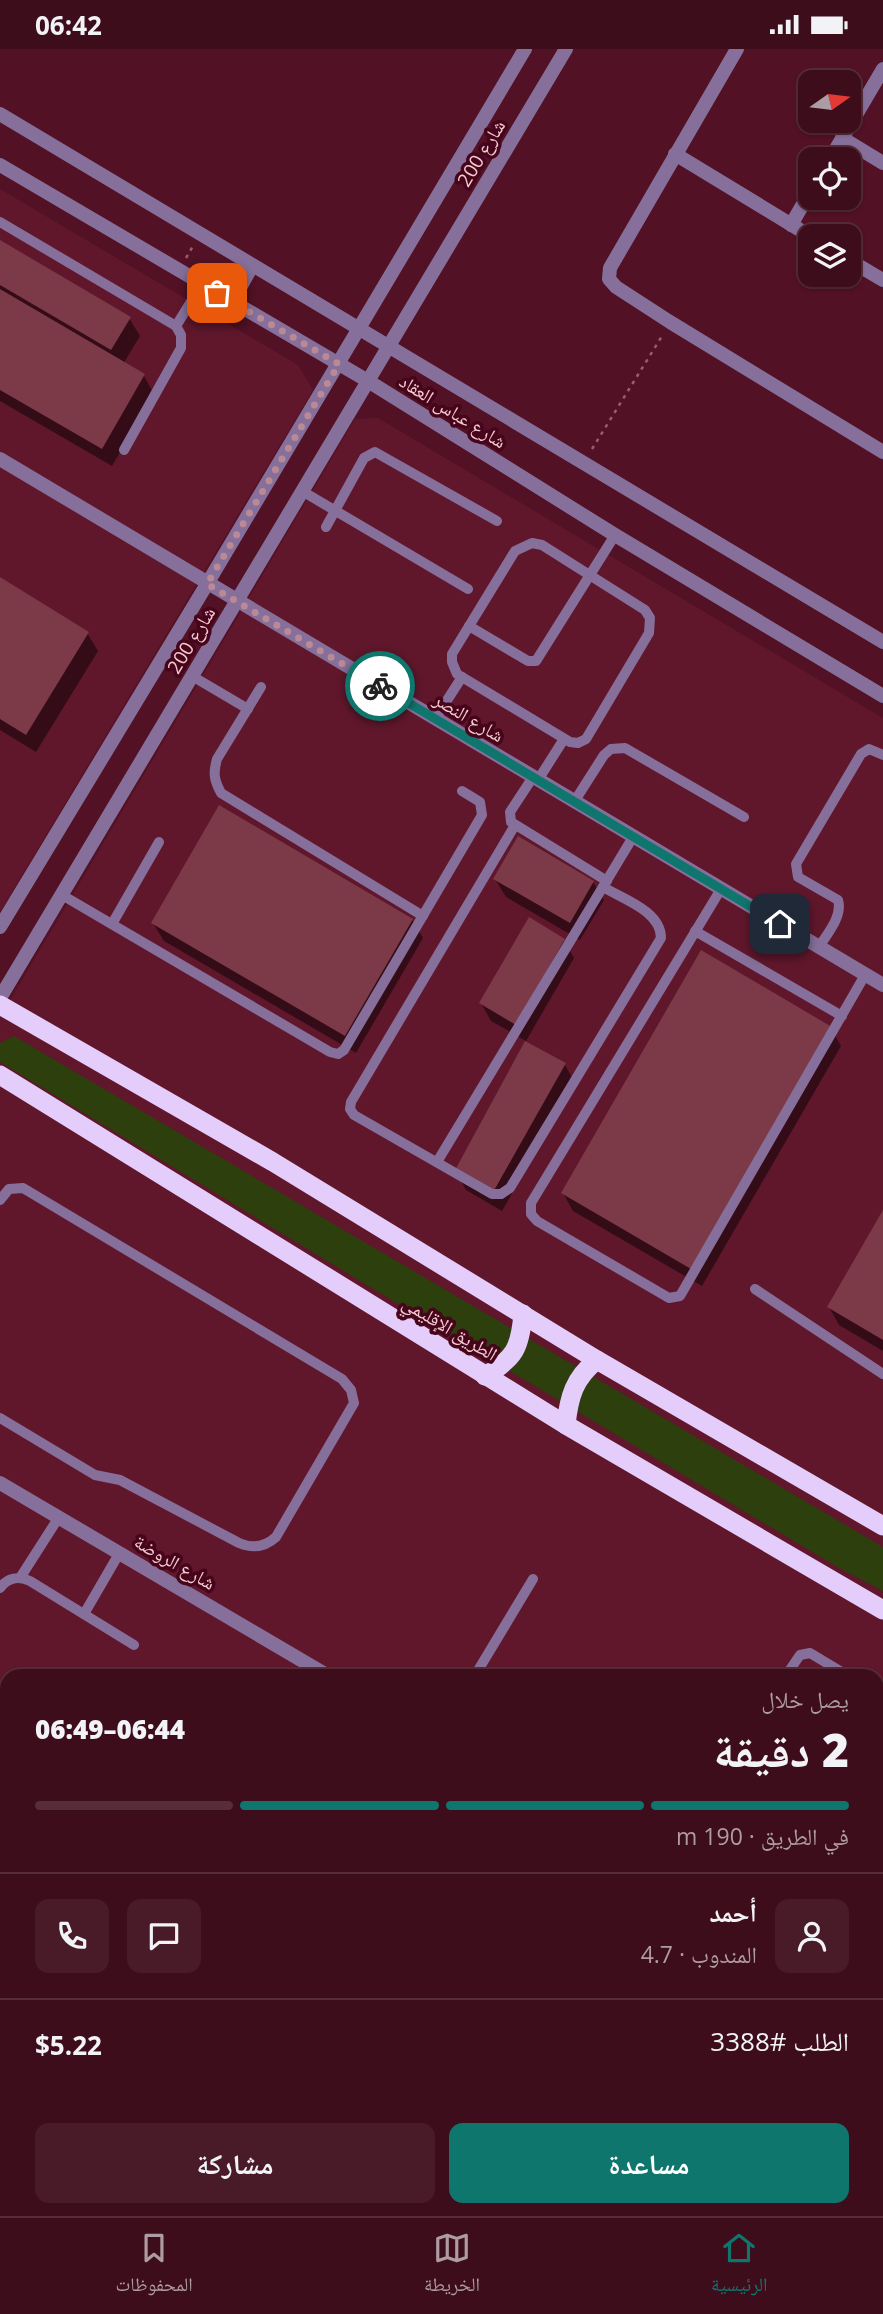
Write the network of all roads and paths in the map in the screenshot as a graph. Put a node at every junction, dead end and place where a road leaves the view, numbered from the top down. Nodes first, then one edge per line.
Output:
1 (525, 49) edge
2 (566, 49) edge
3 (737, 49) edge
4 (883, 69) edge
5 (0, 114) edge
6 (842, 138) junction
7 (837, 147) edge
8 (676, 154) junction
9 (883, 163) edge
10 (0, 165) edge
11 (800, 210) edge
12 (0, 222) edge
13 (791, 225) junction
14 (798, 229) edge
15 (200, 233) junction
16 (252, 266) junction
17 (861, 267) edge
18 (180, 271) junction
19 (883, 280) edge
20 (202, 284) junction
21 (232, 302) junction
22 (670, 322) junction
23 (176, 326) junction
24 (360, 328) junction
25 (389, 346) junction
26 (339, 364) junction
27 (368, 381) junction
28 (124, 450) dead end
29 (883, 452) edge
30 (0, 459) edge
31 (583, 464) junction
32 (302, 491) junction
33 (335, 510) junction
34 (497, 521) dead end
35 (326, 527) dead end
36 (615, 535) junction
37 (590, 576) junction
38 (207, 584) junction
39 (468, 589) dead end
40 (237, 601) junction
41 (470, 626) junction
42 (883, 642) edge
43 (192, 676) junction
44 (462, 677) junction
45 (261, 687) dead end
46 (883, 696) edge
47 (248, 709) junction
48 (435, 719) junction
49 (564, 739) junction
50 (883, 755) edge
51 (536, 779) junction
52 (462, 791) dead end
53 (575, 802) junction
54 (744, 817) dead end
55 (515, 825) junction
56 (633, 837) junction
57 (159, 842) dead end
58 (605, 884) junction
59 (720, 889) junction
60 (62, 895) junction
61 (423, 916) junction
62 (112, 924) junction
63 (0, 927) edge
64 (695, 931) junction
65 (819, 947) junction
66 (865, 975) junction
67 (883, 985) edge
68 (0, 998) edge
69 (0, 1005) edge
70 (842, 1016) junction
71 (5, 1082) edge
72 (437, 1162) junction
73 (0, 1200) edge
74 (755, 1289) dead end
75 (523, 1314) junction
76 (597, 1360) junction
77 (883, 1374) edge
78 (485, 1375) junction
79 (0, 1418) edge
80 (566, 1425) junction
81 (0, 1483) edge
82 (59, 1517) junction
83 (883, 1526) edge
84 (120, 1552) junction
85 (20, 1578) junction
86 (533, 1579) dead end
87 (0, 1588) edge
88 (883, 1610) edge
89 (84, 1614) junction
90 (134, 1645) dead end
91 (317, 1669) edge
92 (479, 1669) edge
93 (790, 1669) edge
94 (837, 1669) edge

1 - 24 street, شارع 200
2 - 25 street, شارع 200
3 - 8 street
4 - 6 street
5 - 15 street, شارع عباس العقاد
6 - 7 street
6 - 9 street
8 - 13 street
8 - 22 street
10 - 18 street, شارع عباس العقاد
11 - 13 street
12 - 23 lane
13 - 14 street
15 - 16 street, شارع عباس العقاد
15 - 18 path
16 - 21 street
16 - 24 street, شارع عباس العقاد
17 - 19 street
18 - 20 street, شارع عباس العقاد
20 - 21 street, شارع عباس العقاد
20 - 23 lane
21 - 26 street, شارع عباس العقاد
22 - 29 street
22 - 31 path
23 - 28 lane
24 - 25 street, شارع عباس العقاد
24 - 26 street, شارع 200
25 - 27 street, شارع 200
25 - 31 street, شارع عباس العقاد
26 - 27 street, شارع عباس العقاد
26 - 38 street, شارع 200
27 - 32 street, شارع 200
27 - 36 street, شارع عباس العقاد
30 - 38 street, شارع النصر
31 - 42 street, شارع عباس العقاد
32 - 33 lane
32 - 40 street, شارع 200
33 - 34 lane
33 - 35 lane
33 - 39 lane
36 - 37 lane
36 - 46 street, شارع عباس العقاد
37 - 41 lane
37 - 41 lane
37 - 49 lane
38 - 40 street, شارع النصر
38 - 63 street, شارع 200
40 - 43 street, شارع 200
40 - 48 street, شارع النصر
41 - 44 lane
43 - 47 lane
43 - 60 street, شارع 200
44 - 48 lane
44 - 49 lane
45 - 47 lane
47 - 61 lane
48 - 51 street, شارع النصر
49 - 51 lane
50 - 65 lane
51 - 53 street, شارع النصر
51 - 55 lane
52 - 61 lane
53 - 54 lane
53 - 56 street, شارع النصر
55 - 58 lane
55 - 72 lane
56 - 58 lane
56 - 59 street, شارع النصر
57 - 62 lane
58 - 72 lane
58 - 72 lane
59 - 64 lane
59 - 65 street, شارع النصر
60 - 62 lane
60 - 68 street, شارع 200
61 - 62 lane
64 - 70 lane
64 - 70 lane
65 - 66 street, شارع النصر
66 - 67 street, شارع النصر
66 - 70 lane
69 - 75 highway
71 - 78 highway, الطريق الإقليمي
73 - 79 lane
74 - 77 lane
75 - 76 highway
75 - 78 highway
76 - 80 highway
76 - 83 highway
78 - 80 highway, الطريق الإقليمي
80 - 88 highway, الطريق الإقليمي
81 - 82 street, شارع الروضة
82 - 84 street, شارع الروضة
82 - 85 lane
84 - 89 lane
84 - 91 street, شارع الروضة
85 - 87 lane
85 - 89 lane
86 - 92 lane
89 - 90 lane
93 - 94 lane

